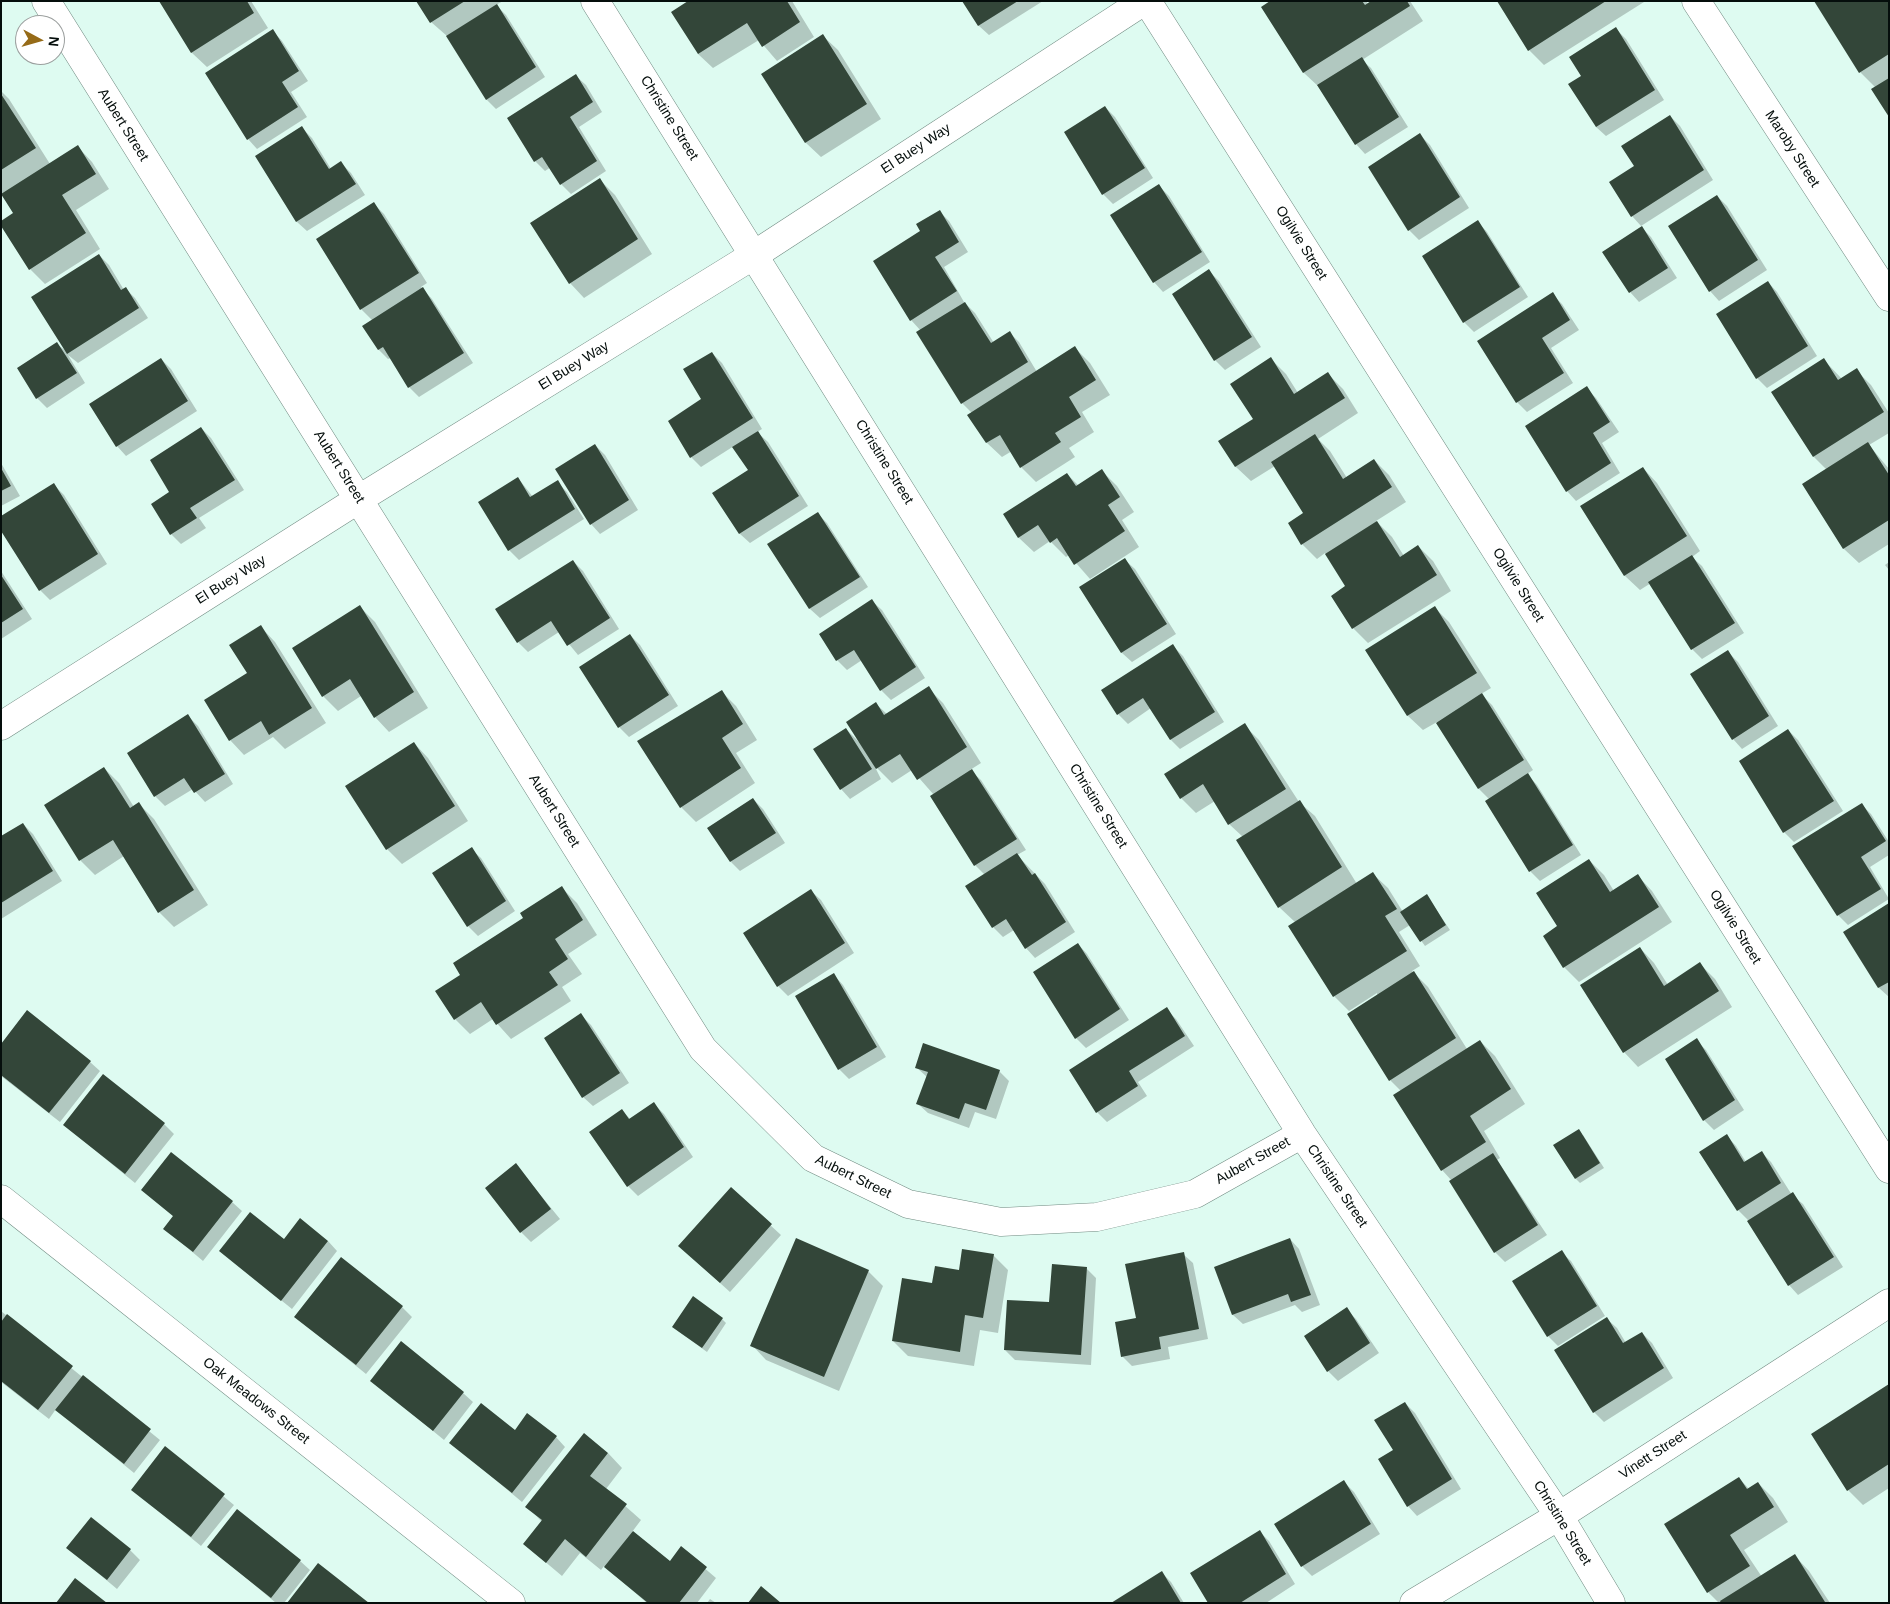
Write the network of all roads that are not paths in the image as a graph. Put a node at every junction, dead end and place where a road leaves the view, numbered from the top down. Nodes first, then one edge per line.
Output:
1 (46, 1) edge
2 (595, 1) edge
3 (1146, 1) edge
4 (1696, 1) edge
5 (754, 255) junction
6 (1889, 297) edge
7 (359, 499) junction
8 (1, 726) edge
9 (1302, 1134) junction
10 (1889, 1169) edge
11 (1, 1199) edge
12 (1889, 1303) edge
13 (1559, 1516) junction
14 (511, 1603) edge
15 (1414, 1603) edge
16 (1611, 1603) edge

1 - 7 street, Aubert Street
2 - 5 street, Christine Street
3 - 5 street, El Buey Way
3 - 10 street, Ogilvie Street
4 - 6 street, Maroby Street
5 - 7 street, El Buey Way
5 - 9 street, Christine Street
7 - 8 street, El Buey Way
7 - 9 street, Aubert Street
9 - 13 street, Christine Street
11 - 14 street, Oak Meadows Street
12 - 13 street, Vinett Street
13 - 15 street, Vinett Street
13 - 16 street, Christine Street

